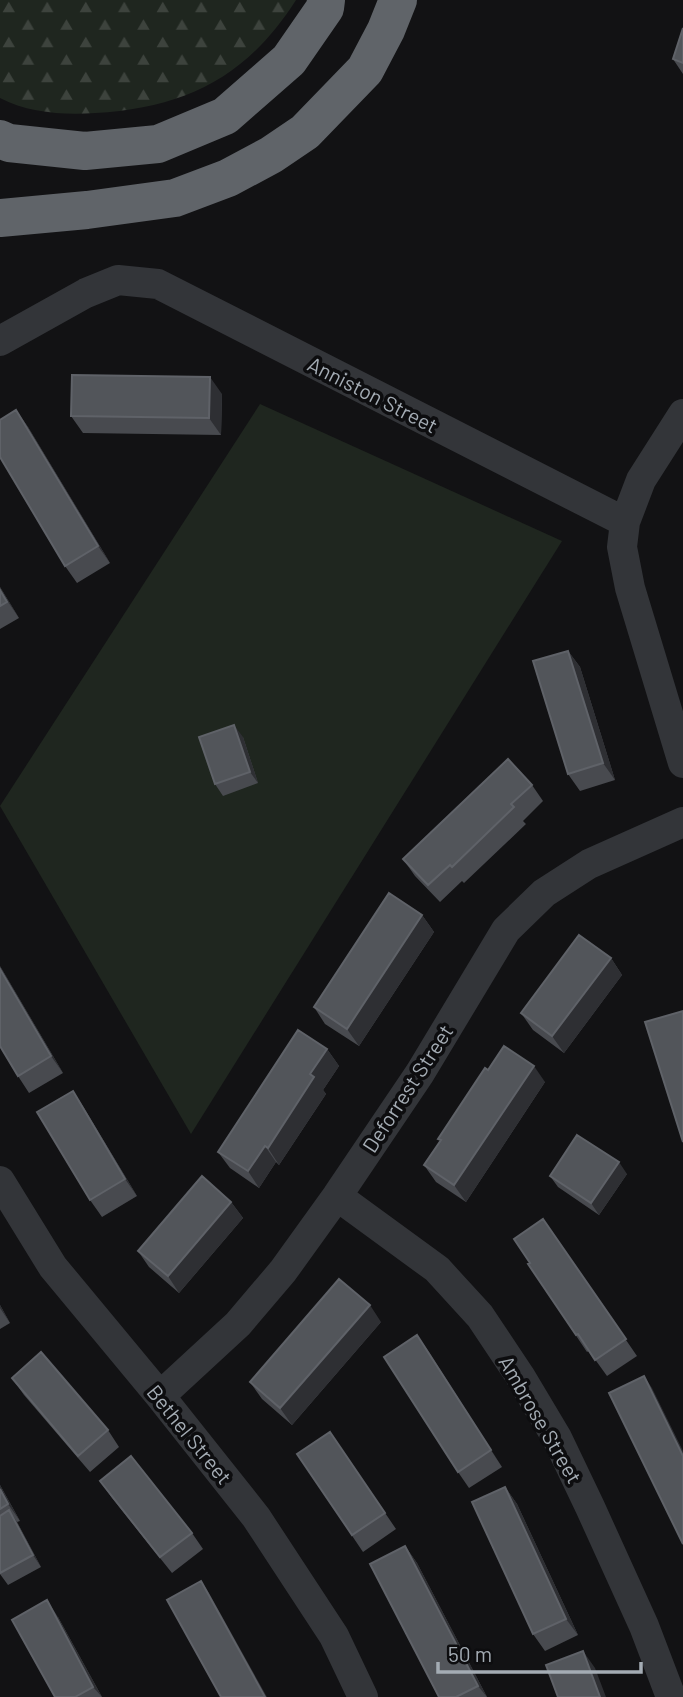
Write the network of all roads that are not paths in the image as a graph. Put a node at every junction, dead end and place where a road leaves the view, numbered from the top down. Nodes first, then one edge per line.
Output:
1 (326, 0) edge
2 (398, 0) edge
3 (0, 139) edge
4 (0, 218) edge
5 (0, 341) edge
6 (683, 414) edge
7 (625, 522) junction
8 (683, 763) edge
9 (683, 822) edge
10 (0, 1181) edge
11 (337, 1196) junction
12 (160, 1396) junction
13 (363, 1697) edge
14 (671, 1697) edge

1 - 3 highway
2 - 4 highway
5 - 7 street, Anniston Street
6 - 7 street
7 - 8 street
9 - 11 street, Deforrest Street
10 - 12 street, Bethel Street
11 - 12 street, Deforrest Street
11 - 14 street, Ambrose Street
12 - 13 street, Bethel Street

